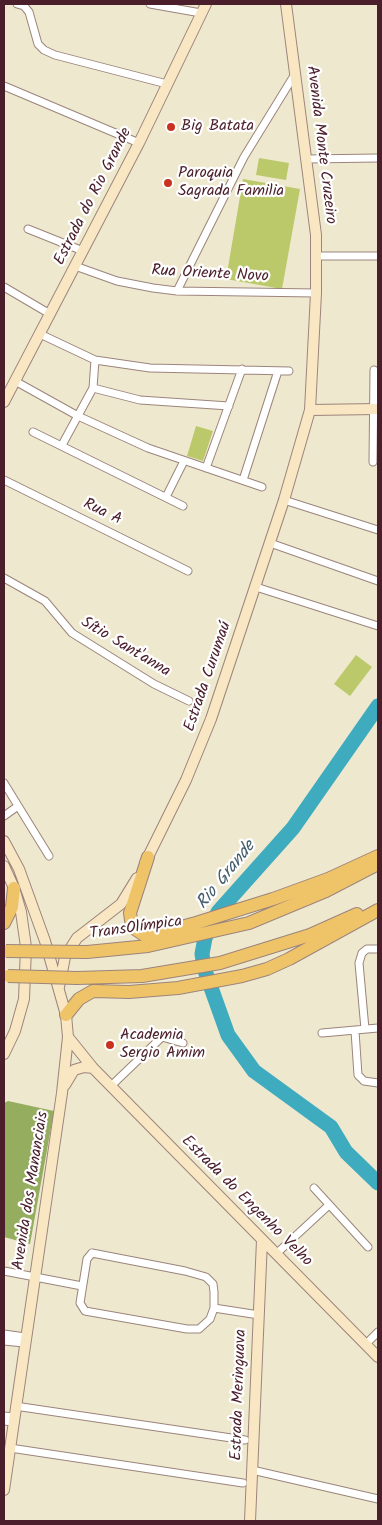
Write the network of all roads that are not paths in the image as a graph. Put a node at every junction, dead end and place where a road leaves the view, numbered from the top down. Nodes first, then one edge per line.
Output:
1 (18, 4) edge
2 (150, 4) edge
3 (286, 4) edge
4 (204, 8) edge
5 (296, 72) junction
6 (167, 84) junction
7 (4, 86) edge
8 (139, 143) junction
9 (378, 158) edge
10 (307, 159) junction
11 (28, 229) dead end
12 (83, 251) junction
13 (317, 256) junction
14 (378, 256) edge
15 (75, 266) junction
16 (4, 287) edge
17 (177, 291) junction
18 (316, 293) junction
19 (50, 314) junction
20 (40, 334) junction
21 (95, 360) junction
22 (242, 369) junction
23 (374, 370) dead end
24 (278, 371) junction
25 (290, 371) dead end
26 (15, 381) junction
27 (93, 388) junction
28 (4, 402) edge
29 (229, 406) junction
30 (375, 409) edge
31 (310, 410) junction
32 (78, 416) junction
33 (33, 432) dead end
34 (62, 445) junction
35 (184, 461) junction
36 (373, 462) dead end
37 (206, 468) junction
38 (4, 480) edge
39 (242, 480) junction
40 (262, 487) dead end
41 (166, 497) junction
42 (284, 500) junction
43 (183, 506) dead end
44 (378, 530) edge
45 (270, 543) junction
46 (188, 571) dead end
47 (4, 578) edge
48 (378, 581) edge
49 (256, 587) junction
50 (378, 626) edge
51 (189, 702) dead end
52 (4, 783) edge
53 (18, 806) junction
54 (4, 816) edge
55 (4, 841) edge
56 (49, 856) dead end
57 (378, 856) edge
58 (148, 857) junction
59 (378, 864) edge
60 (4, 866) edge
61 (14, 888) junction
62 (378, 904) edge
63 (378, 910) edge
64 (4, 922) edge
65 (378, 948) edge
66 (5, 950) edge
67 (6, 976) edge
68 (59, 987) junction
69 (66, 1015) junction
70 (378, 1028) edge
71 (365, 1029) junction
72 (356, 1030) junction
73 (322, 1033) dead end
74 (68, 1037) junction
75 (183, 1043) dead end
76 (4, 1054) edge
77 (93, 1068) junction
78 (378, 1083) edge
79 (111, 1086) junction
80 (62, 1093) junction
81 (314, 1188) dead end
82 (329, 1205) junction
83 (262, 1240) junction
84 (368, 1247) dead end
85 (278, 1256) junction
86 (261, 1270) junction
87 (4, 1271) edge
88 (34, 1277) junction
89 (82, 1286) junction
90 (214, 1308) junction
91 (259, 1315) junction
92 (378, 1332) edge
93 (4, 1334) edge
94 (24, 1340) junction
95 (4, 1341) edge
96 (366, 1344) junction
97 (378, 1357) edge
98 (10, 1417) edge
99 (245, 1440) dead end
100 (10, 1448) junction
101 (252, 1470) junction
102 (243, 1483) dead end
103 (4, 1490) edge
104 (378, 1499) edge
105 (250, 1521) edge

1 - 6 street
2 - 4 street
3 - 5 street, Avenida Monte Cruzeiro
4 - 6 street, Estrada do Rio Grande
5 - 10 street, Avenida Monte Cruzeiro
5 - 17 street
6 - 8 street, Estrada do Rio Grande
7 - 8 street
8 - 12 street, Estrada do Rio Grande
9 - 10 street
10 - 13 street, Avenida Monte Cruzeiro
11 - 12 street
12 - 15 street, Estrada do Rio Grande
13 - 14 street
13 - 18 street, Avenida Monte Cruzeiro
15 - 17 street, Rua Oriente Novo
15 - 19 street, Estrada do Rio Grande
16 - 19 street
17 - 18 street, Rua Oriente Novo
18 - 31 street, Avenida Monte Cruzeiro
19 - 20 street, Estrada do Rio Grande
20 - 21 street
20 - 26 street, Estrada do Rio Grande
21 - 22 street
21 - 27 street
22 - 24 street
22 - 29 street
23 - 30 street
24 - 25 street
24 - 39 street
26 - 28 street, Estrada do Rio Grande
26 - 32 street
27 - 29 street
27 - 32 street
29 - 37 street
30 - 31 street
30 - 36 street
31 - 42 street, Estrada Curumaú
32 - 34 street
32 - 35 street
33 - 34 street
34 - 41 street
35 - 37 street
35 - 41 street
37 - 39 street
38 - 46 street, Rua A
39 - 40 street
41 - 43 street
42 - 44 street
42 - 45 street, Estrada Curumaú
45 - 48 street
45 - 49 street, Estrada Curumaú
47 - 51 street, Sítio Sant'anna
49 - 50 street
49 - 58 street, Estrada Curumaú
52 - 53 street
53 - 54 street
53 - 56 street
55 - 68 street
57 - 58 highway
58 - 68 street, Estrada Curumaú
59 - 66 highway, TransOlímpica, bridge
60 - 61 street
61 - 64 highway
61 - 76 street
62 - 67 highway, bridge
63 - 69 highway
65 - 71 street
68 - 69 street
69 - 74 street, Avenida dos Mananciais
70 - 71 street
71 - 72 street
72 - 73 street
72 - 78 street
74 - 77 street, Estrada do Engenho Velho
74 - 80 street, Avenida dos Mananciais
75 - 79 street
77 - 79 street, Estrada do Engenho Velho
77 - 80 street
79 - 83 street, Estrada do Engenho Velho
80 - 88 street, Avenida dos Mananciais
81 - 82 street
82 - 84 street
82 - 85 street
83 - 85 street, Estrada do Engenho Velho
83 - 86 street, Estrada Meringuava
85 - 86 street
85 - 96 street, Estrada do Engenho Velho
86 - 91 street, Estrada Meringuava
87 - 88 street
88 - 89 street
88 - 94 street, Avenida dos Mananciais
89 - 90 street
89 - 90 street
90 - 91 street
91 - 101 street, Estrada Meringuava
92 - 96 street
93 - 94 street
94 - 95 street
94 - 98 street, Avenida dos Mananciais
96 - 97 street, Estrada do Engenho Velho
98 - 99 street
98 - 100 street, Avenida dos Mananciais
100 - 102 street
100 - 103 street, Avenida dos Mananciais
101 - 104 street
101 - 105 street, Estrada Meringuava

